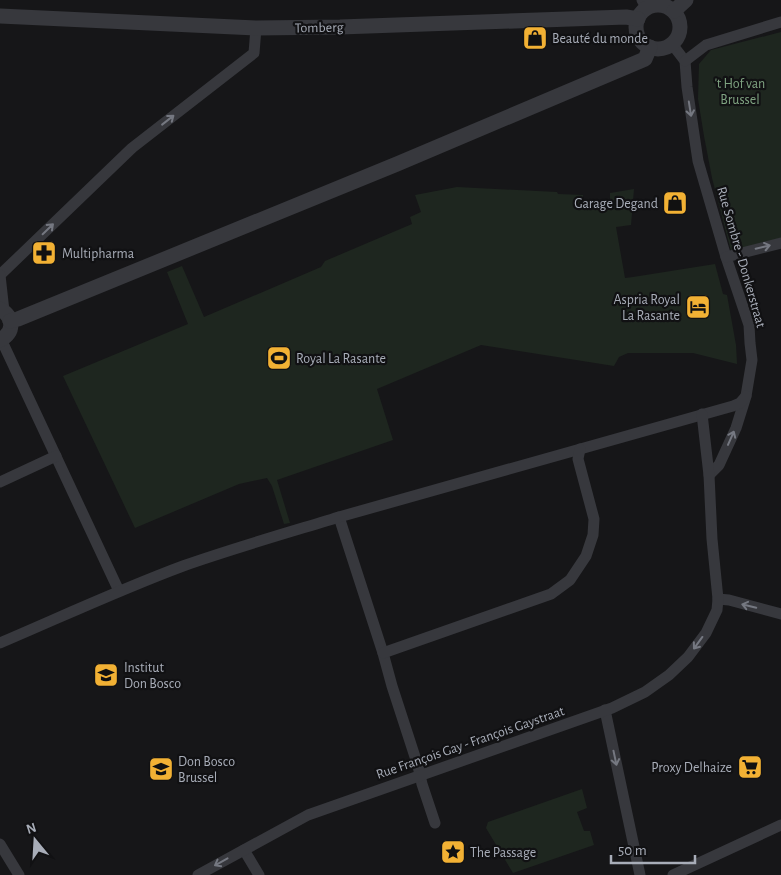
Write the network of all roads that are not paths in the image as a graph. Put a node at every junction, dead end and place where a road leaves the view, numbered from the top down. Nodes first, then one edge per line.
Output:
1 (686, 0) edge
2 (642, 9) edge
3 (674, 11) junction
4 (0, 16) edge
5 (781, 22) edge
6 (256, 28) junction
7 (672, 44) junction
8 (650, 47) junction
9 (685, 61) junction
10 (781, 243) edge
11 (726, 257) junction
12 (0, 275) edge
13 (5, 314) edge
14 (1, 339) edge
15 (746, 396) junction
16 (702, 414) junction
17 (580, 449) junction
18 (56, 456) junction
19 (709, 475) junction
20 (0, 482) edge
21 (339, 517) junction
22 (120, 591) junction
23 (718, 599) junction
24 (781, 614) edge
25 (0, 643) edge
26 (383, 653) junction
27 (605, 710) junction
28 (419, 776) junction
29 (435, 823) dead end
30 (781, 824) edge
31 (0, 844) edge
32 (244, 850) junction
33 (18, 875) edge
34 (198, 875) edge
35 (259, 875) edge
36 (640, 875) edge
37 (673, 875) edge

1 - 3 street
2 - 3 street
2 - 6 street, Tomberg
2 - 8 street
3 - 7 street
4 - 6 street, Tomberg
5 - 9 street
12 -> 6 street
7 - 8 street
7 - 9 street
8 - 13 street
9 -> 11 street, Rue Sombre - Donkerstraat
11 -> 10 street
11 - 15 street, Rue Sombre - Donkerstraat
12 - 13 street
13 - 14 street
14 - 18 street
15 - 16 street
19 -> 15 street, Rue Sombre - Donkerstraat
16 - 17 street
16 - 19 street
17 - 21 street
17 - 26 street
18 - 20 street
18 - 22 street
19 - 23 street
21 - 22 street
21 - 26 street
22 - 25 street
24 -> 23 street
23 -> 27 street, Rue François Gay - François Gaystraat
26 - 28 street
27 - 28 street, Rue François Gay - François Gaystraat
27 -> 36 street
28 - 29 street
28 - 32 street, Rue François Gay - François Gaystraat
30 - 37 street
31 - 33 street
32 -> 34 street, Rue François Gay - François Gaystraat
32 - 35 street

